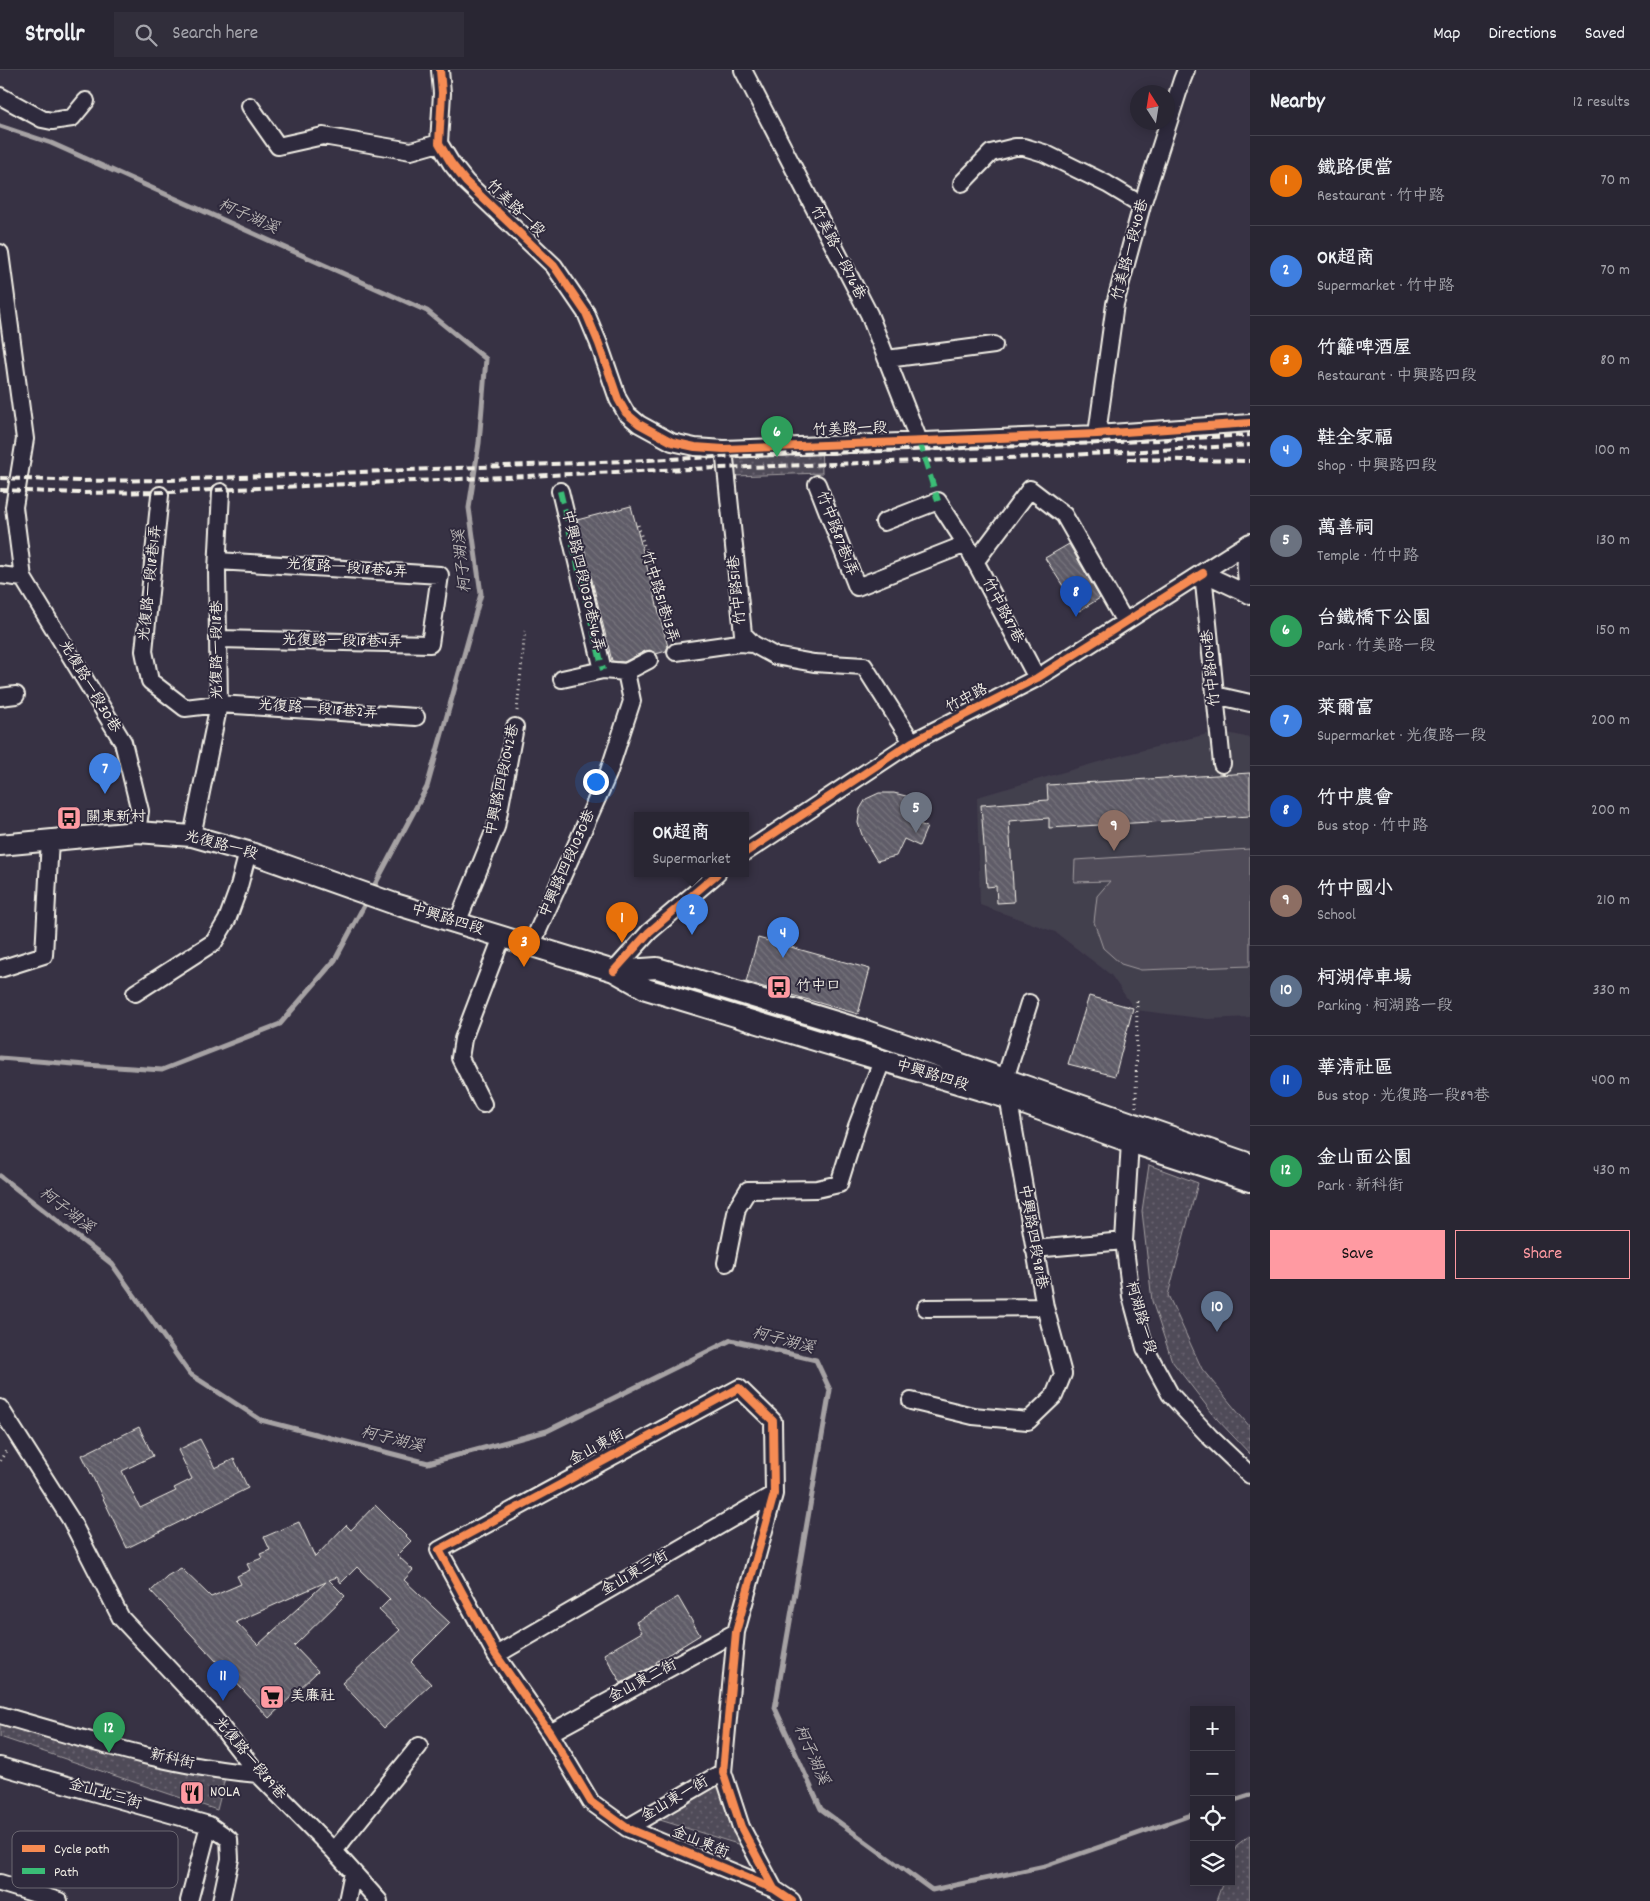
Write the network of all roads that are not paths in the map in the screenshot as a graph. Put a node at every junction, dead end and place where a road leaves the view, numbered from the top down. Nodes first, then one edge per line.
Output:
1 (440, 70) edge
2 (743, 70) edge
3 (1186, 70) edge
4 (0, 96) edge
5 (86, 101) dead end
6 (250, 106) dead end
7 (439, 143) junction
8 (962, 183) dead end
9 (1142, 205) junction
10 (0, 253) edge
11 (994, 345) dead end
12 (887, 359) junction
13 (1250, 423) edge
14 (1098, 434) junction
15 (919, 441) junction
16 (724, 449) junction
17 (817, 484) dead end
18 (560, 491) dead end
19 (221, 492) dead end
20 (160, 495) dead end
21 (884, 522) dead end
22 (1250, 543) edge
23 (966, 544) junction
24 (218, 561) junction
25 (976, 562) junction
26 (1203, 573) junction
27 (0, 575) edge
28 (23, 578) junction
29 (1250, 595) edge
30 (436, 610) joint
31 (1124, 622) junction
32 (219, 639) junction
33 (753, 644) junction
34 (676, 652) road end
35 (650, 660) dead end
36 (603, 670) junction
37 (626, 672) junction
38 (1037, 678) junction
39 (562, 679) dead end
40 (16, 695) dead end
41 (1215, 695) junction
42 (0, 697) edge
43 (1250, 703) edge
44 (219, 704) junction
45 (416, 717) dead end
46 (515, 727) road end
47 (912, 742) junction
48 (1222, 764) dead end
49 (136, 832) junction
50 (192, 836) junction
51 (50, 840) junction
52 (0, 845) edge
53 (749, 850) edge
54 (248, 852) junction
55 (713, 877) edge
56 (394, 904) joint
57 (457, 923) junction
58 (502, 936) junction
59 (531, 946) junction
60 (0, 969) edge
61 (614, 971) junction
62 (136, 992) dead end
63 (1030, 1003) dead end
64 (866, 1032) junction
65 (859, 1054) junction
66 (882, 1061) junction
67 (1006, 1088) junction
68 (483, 1104) dead end
69 (1133, 1134) junction
70 (1250, 1164) edge
71 (1250, 1181) edge
72 (1124, 1241) junction
73 (1034, 1249) junction
74 (726, 1263) dead end
75 (1045, 1307) junction
76 (926, 1308) dead end
77 (911, 1401) dead end
78 (0, 1408) edge
79 (1250, 1476) edge
80 (774, 1494) junction
81 (736, 1632) junction
82 (496, 1655) junction
83 (0, 1715) edge
84 (550, 1733) junction
85 (419, 1746) dead end
86 (0, 1766) edge
87 (723, 1772) junction
88 (258, 1774) junction
89 (209, 1824) junction
90 (627, 1828) junction
91 (334, 1851) junction
92 (353, 1872) junction
93 (0, 1883) edge
94 (12, 1887) edge
95 (16, 1888) edge
96 (774, 1889) junction
97 (59, 1901) edge
98 (188, 1901) edge
99 (221, 1901) edge
100 (347, 1901) edge
101 (379, 1901) edge
102 (792, 1901) edge

1 - 7 street
2 - 12 street, 竹美路一段76巷
3 - 9 street, 竹美路一段40巷
4 - 5 street
6 - 7 street
7 - 16 street, 竹美路一段
8 - 9 street
9 - 14 street, 竹美路一段40巷
10 - 28 street, 光復路一段30巷
11 - 12 street
12 - 15 street, 竹美路一段76巷
13 - 14 street, 竹美路一段
14 - 15 street, 竹美路一段
15 - 16 street, 竹美路一段
16 - 33 street, 竹中路51巷
17 - 23 street, 竹中路87巷1弄
18 - 36 street, 中興路四段1030巷46弄
19 - 24 street, 光復路一段18巷
20 - 44 street, 光復路一段18巷1弄
21 - 23 street, 竹中路87巷
22 - 26 street, 竹中路
22 - 29 street
23 - 25 street, 竹中路87巷
24 - 30 street, 光復路一段18巷6弄
24 - 32 street, 光復路一段18巷
25 - 31 street
25 - 38 street, 竹中路87巷
26 - 29 street
26 - 31 street, 竹中路
26 - 41 street, 竹中路104巷
27 - 28 street
28 - 49 street, 光復路一段30巷
30 - 32 street, 光復路一段18巷4弄
31 - 38 street, 竹中路
32 - 44 street, 光復路一段18巷
33 - 34 street, 竹中路51巷13弄
33 - 47 street, 竹中路51巷
35 - 37 street, 竹中路51巷13弄
36 - 37 street
36 - 39 street
37 - 59 street, 中興路四段1030巷
38 - 47 street, 竹中路
40 - 42 street
41 - 43 street
41 - 48 street, 竹中路104巷
44 - 45 street, 光復路一段18巷2弄
44 - 50 street, 光復路一段18巷
46 - 57 street, 中興路四段1042巷
47 - 53 street, 竹中路
49 - 50 main road, 光復路一段
49 - 51 main road, 光復路一段
50 - 54 main road, 光復路一段
51 - 52 main road, 光復路一段
51 - 60 street
54 - 56 main road, 光復路一段
54 - 62 street
55 - 61 street
56 - 57 main road, 中興路四段
57 - 58 main road, 中興路四段
58 - 59 main road, 中興路四段
58 - 68 street
59 - 61 main road, 中興路四段
61 - 64 main road, 中興路四段
61 - 65 main road, 中興路四段
63 - 67 street
64 - 65 street
64 - 67 main road, 中興路四段
65 - 66 main road, 中興路四段
66 - 67 main road, 中興路四段
66 - 74 street
67 - 69 main road, 中興路四段
67 - 73 street, 中興路四段981巷
69 - 70 main road, 中興路四段
69 - 71 main road, 中興路四段
69 - 72 street, 柯湖路一段
72 - 73 street
72 - 79 street, 柯湖路一段
73 - 75 street, 中興路四段981巷
75 - 76 street
75 - 77 street, 中興路四段981巷
78 - 88 street, 光復路一段89巷
80 - 81 street, 金山東街
80 - 82 street, 金山東三街
80 - 82 street, 金山東街
81 - 84 street, 金山東二街
81 - 87 street, 金山東街
82 - 84 street, 金山東街
83 - 88 street, 新科街
84 - 90 street, 金山東街
85 - 91 street
86 - 89 street, 金山北三街
87 - 90 street, 金山東一街
87 - 96 street, 金山東街
88 - 91 street, 光復路一段89巷
89 - 98 street
89 - 99 street
90 - 96 street, 金山東街
91 - 92 street, 光復路一段89巷
92 - 100 street
92 - 101 street, 光復路一段89巷
93 - 94 street
95 - 97 street
96 - 102 street, 金山東街

